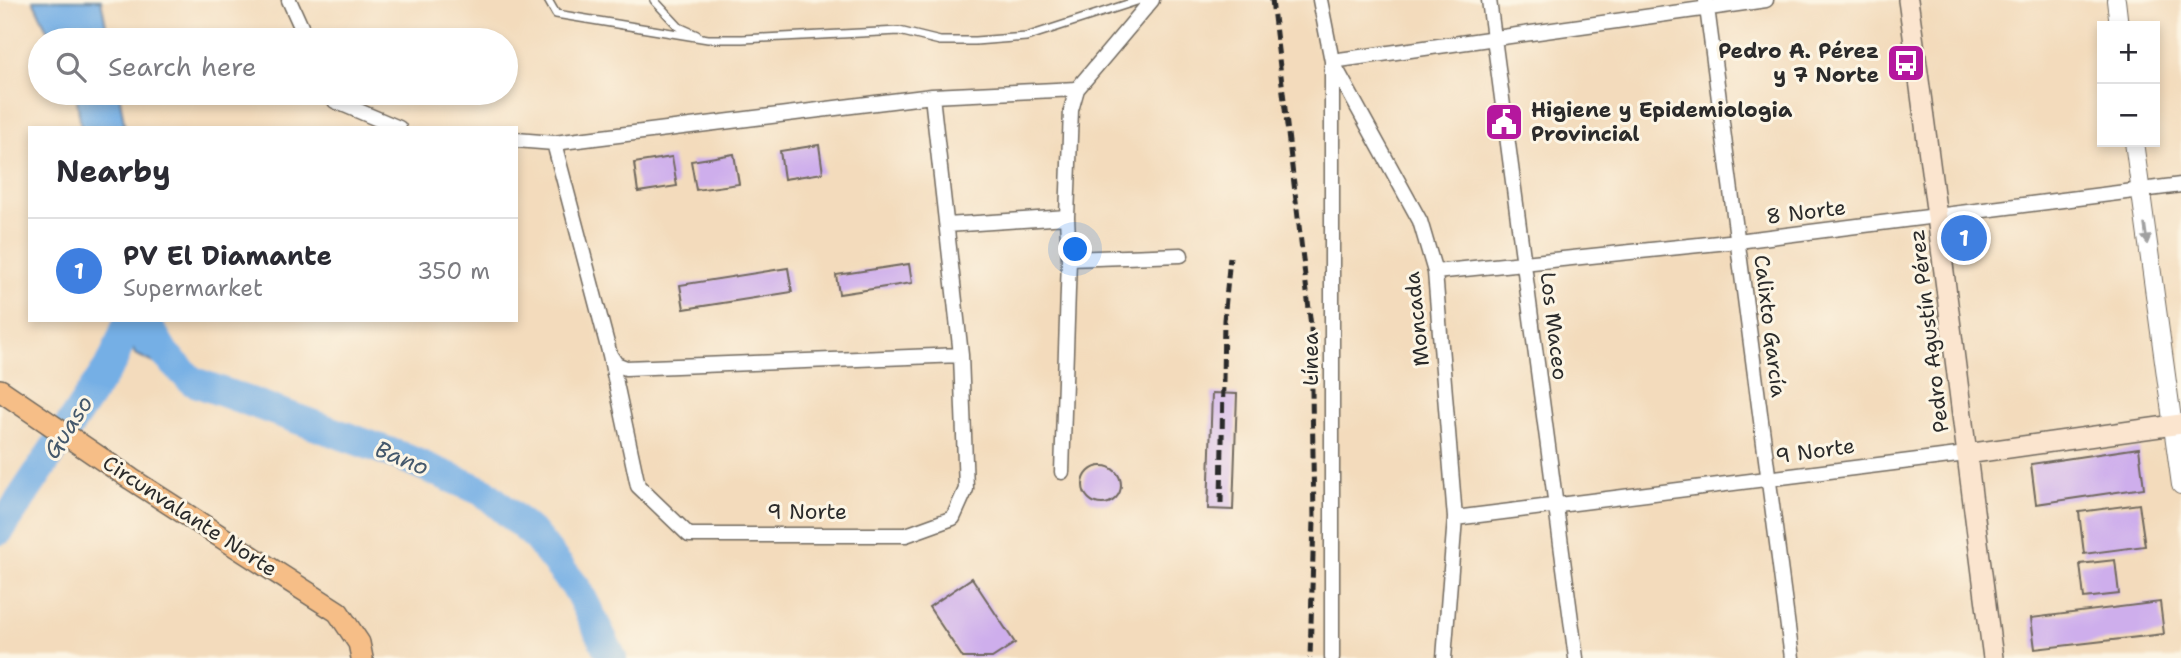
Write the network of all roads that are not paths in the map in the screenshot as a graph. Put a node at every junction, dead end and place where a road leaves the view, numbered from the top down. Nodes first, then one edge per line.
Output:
1 (289, 0) edge
2 (548, 0) edge
3 (654, 0) edge
4 (1140, 0) edge
5 (1152, 0) edge
6 (1320, 0) edge
7 (1489, 0) edge
8 (1766, 0) edge
9 (1908, 0) edge
10 (2116, 0) edge
11 (1707, 4) edge
12 (2118, 21) edge
13 (302, 28) edge
14 (1494, 38) junction
15 (708, 39) junction
16 (1332, 61) junction
17 (1077, 89) junction
18 (933, 96) junction
19 (350, 105) edge
20 (394, 126) edge
21 (518, 141) edge
22 (554, 143) junction
23 (2135, 147) edge
24 (2181, 185) edge
25 (2141, 191) junction
26 (1067, 217) junction
27 (1938, 217) junction
28 (947, 225) junction
29 (1738, 241) junction
30 (1181, 255) dead end
31 (1069, 259) junction
32 (1525, 262) junction
33 (1435, 272) junction
34 (610, 355) junction
35 (961, 355) junction
36 (2, 391) edge
37 (2177, 424) edge
38 (1966, 454) junction
39 (1062, 472) dead end
40 (1769, 480) junction
41 (2181, 485) edge
42 (1557, 507) junction
43 (1455, 518) junction
44 (362, 658) edge
45 (1332, 658) edge
46 (1444, 658) edge
47 (1576, 658) edge
48 (1792, 658) edge
49 (1993, 658) edge

1 - 13 street
2 - 15 lane
3 - 15 lane
4 - 15 lane
5 - 17 street
6 - 16 street, Moncada
7 - 14 street, Los Maceo
8 - 11 street
9 - 27 main road, Pedro Agustín Pérez
10 - 12 street
11 - 14 street
11 - 29 street, Calixto García
14 - 16 street
14 - 32 street, Los Maceo
16 - 33 street, Moncada
16 - 45 street, Línea
17 - 18 street
17 - 26 street
18 - 22 street
18 - 28 street
19 - 20 street
21 - 22 street
22 - 34 street, 9 Norte
23 - 25 street
24 - 25 street, 8 Norte
25 - 27 street, 8 Norte
25 -> 37 street
26 - 28 street
26 - 31 street
27 - 29 street, 8 Norte
27 - 38 main road, Pedro Agustín Pérez
28 - 35 street
29 - 32 street, 8 Norte
29 - 40 street, Calixto García
30 - 31 street
31 - 39 street
32 - 33 street, 8 Norte
32 - 42 street, Los Maceo
33 - 43 street, Moncada
34 - 35 street
34 - 35 street, 9 Norte
36 - 44 main road, Circunvalante Norte
37 - 38 main road, 9 Norte
37 - 41 street
38 - 40 street, 9 Norte
38 - 49 main road, Pedro Agustín Pérez
40 - 42 street, 9 Norte
40 - 48 street, Calixto García
42 - 43 street, 9 Norte
42 - 47 street, Los Maceo
43 - 46 street, Moncada

